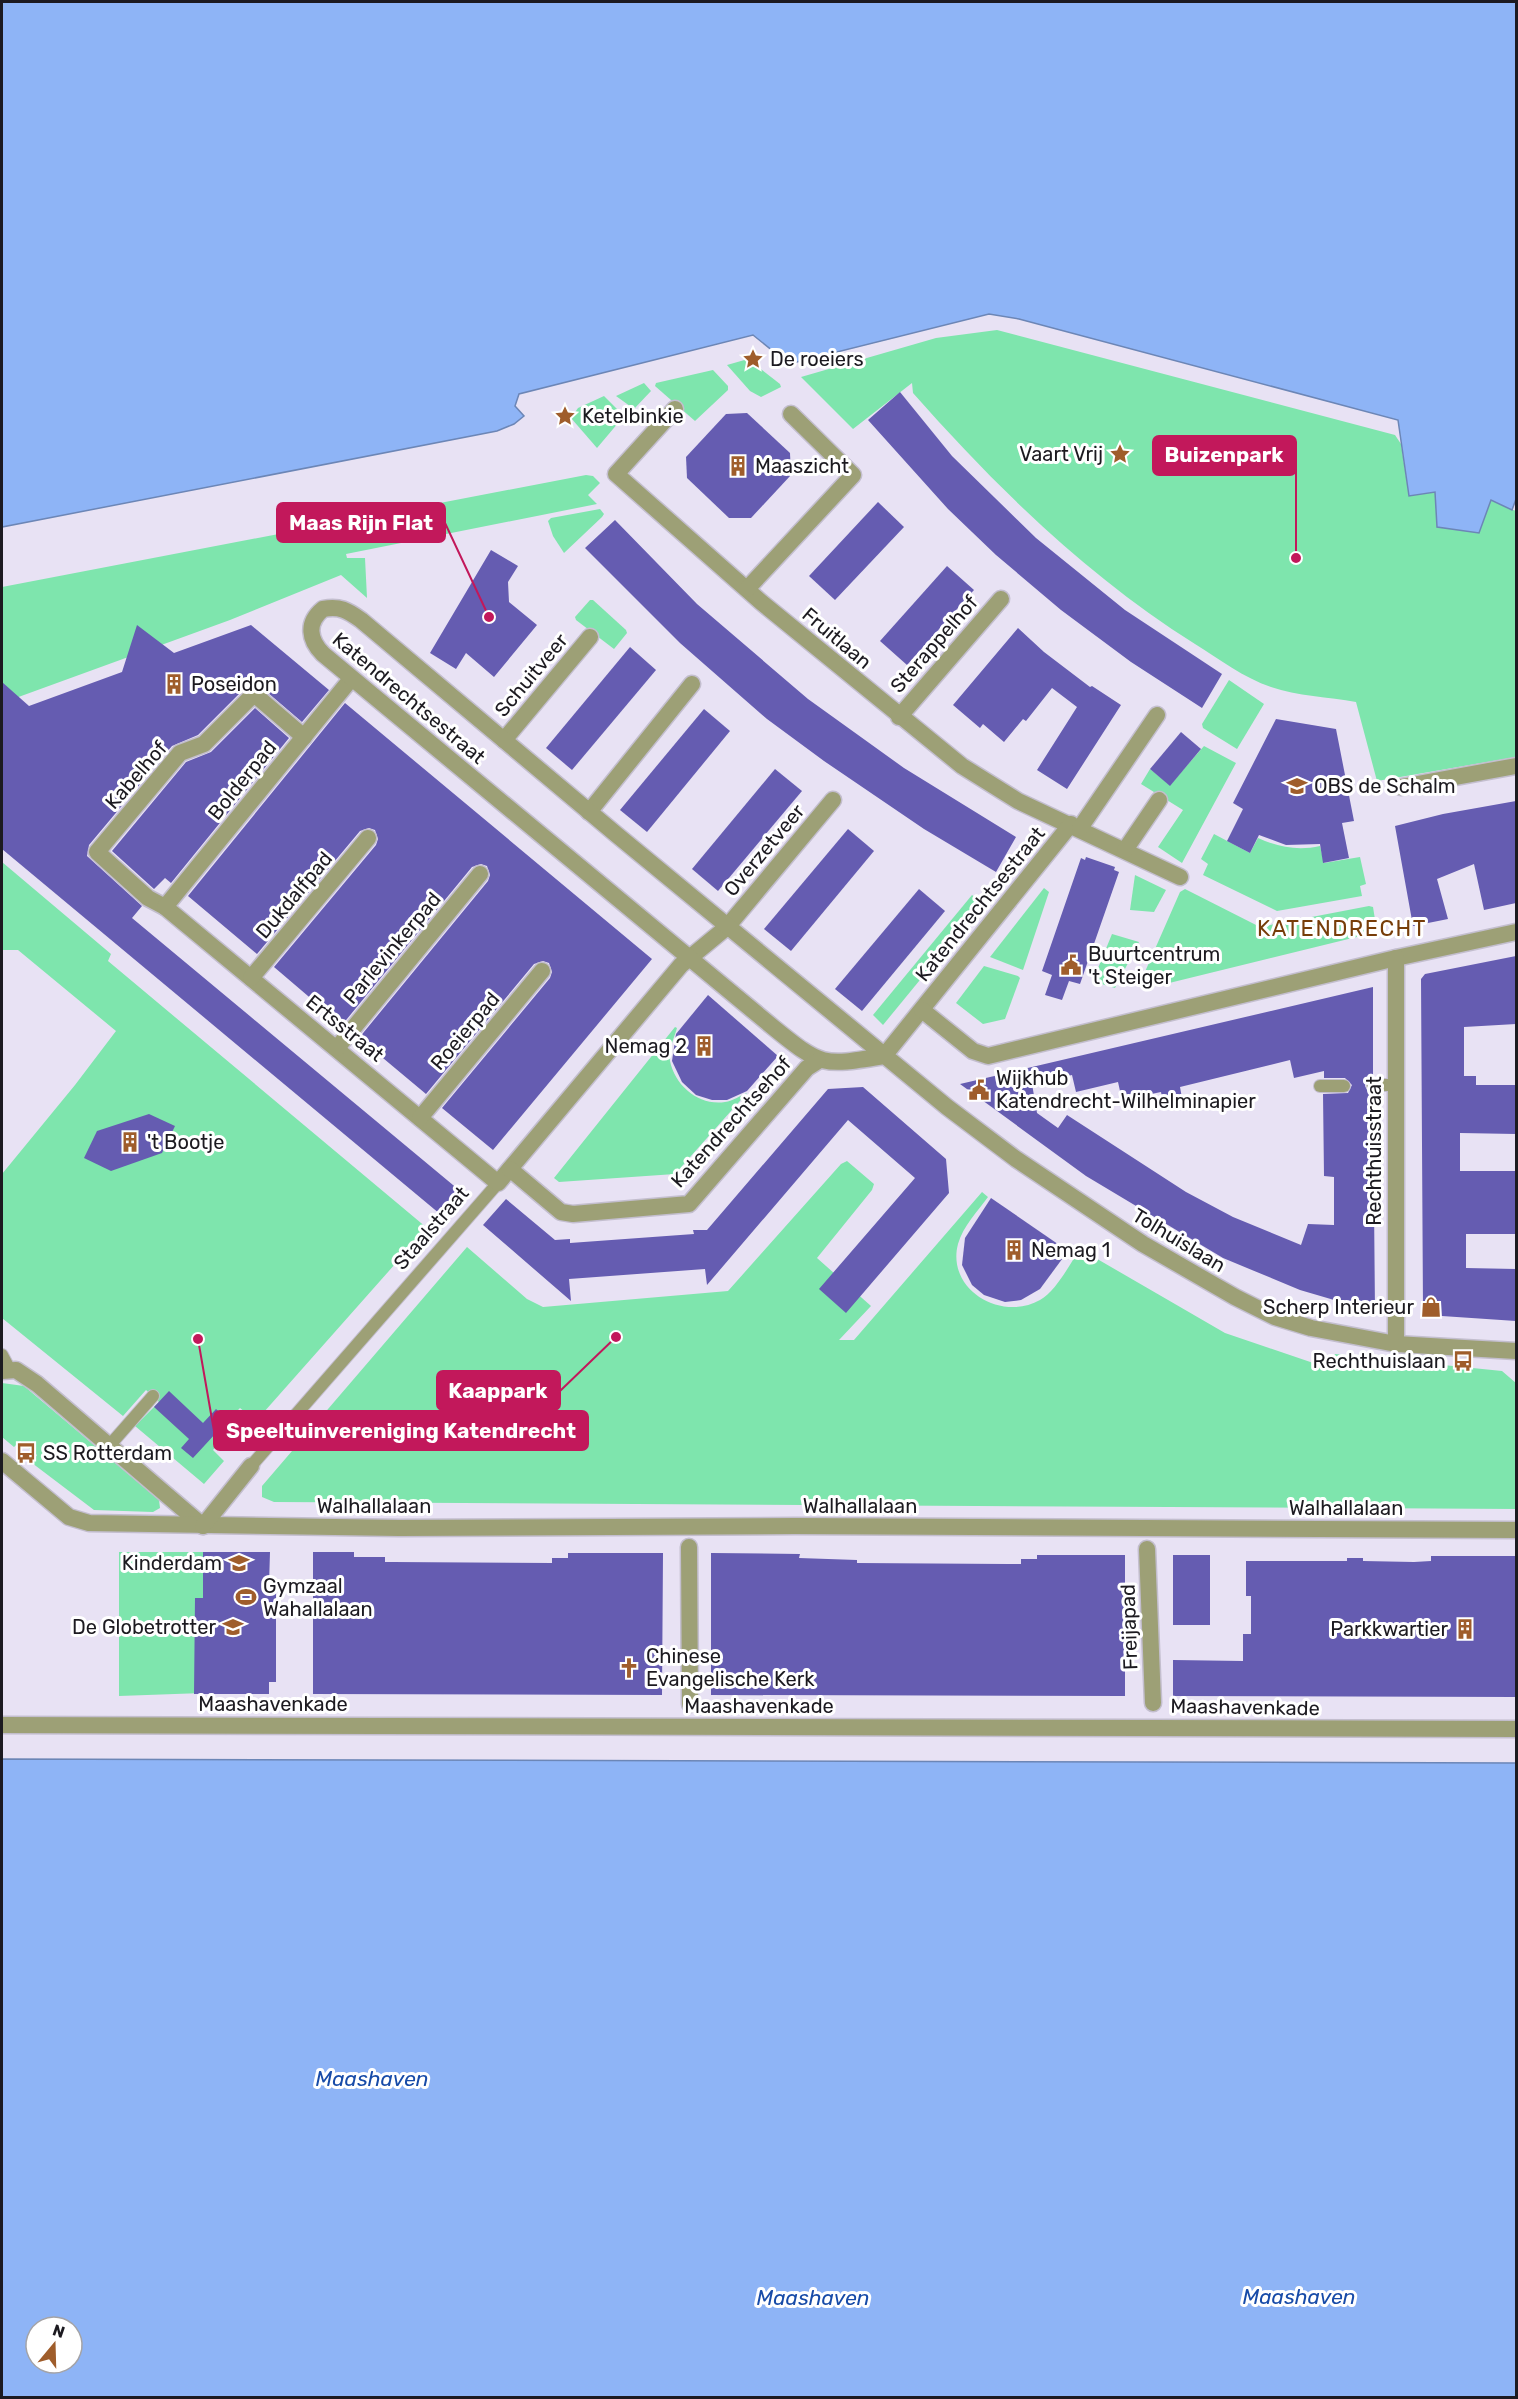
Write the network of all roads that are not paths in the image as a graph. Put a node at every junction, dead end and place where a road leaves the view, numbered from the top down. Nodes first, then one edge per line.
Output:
1 (675, 409) dead end
2 (791, 414) dead end
3 (747, 589) junction
4 (1001, 599) dead end
5 (590, 637) dead end
6 (351, 679) junction
7 (692, 684) dead end
8 (1157, 715) dead end
9 (899, 717) junction
10 (304, 737) junction
11 (504, 740) junction
12 (1516, 766) edge
13 (1401, 787) dead end
14 (833, 800) dead end
15 (1159, 800) dead end
16 (589, 812) junction
17 (1076, 826) junction
18 (368, 838) dead end
19 (1125, 850) junction
20 (480, 874) dead end
21 (1180, 877) dead end
22 (165, 907) junction
23 (727, 927) junction
24 (1516, 932) edge
25 (689, 957) junction
26 (1396, 958) junction
27 (542, 971) dead end
28 (251, 978) junction
29 (922, 1010) junction
30 (854, 1031) junction
31 (337, 1048) junction
32 (884, 1056) junction
33 (818, 1060) junction
34 (843, 1063) junction
35 (1373, 1085) dead end
36 (1395, 1085) junction
37 (1320, 1086) dead end
38 (1344, 1086) dead end
39 (420, 1118) junction
40 (510, 1169) junction
41 (498, 1183) junction
42 (1396, 1344) junction
43 (1499, 1350) junction
44 (1516, 1351) edge
45 (1516, 1360) edge
46 (4, 1365) edge
47 (153, 1396) dead end
48 (108, 1446) junction
49 (2, 1461) edge
50 (251, 1466) joint
51 (203, 1526) junction
52 (1516, 1530) edge
53 (689, 1547) dead end
54 (1147, 1549) dead end
55 (1153, 1703) dead end
56 (690, 1704) dead end
57 (2, 1725) edge
58 (1516, 1730) edge

1 - 3 street, Fruitlaan
2 - 3 street
3 - 9 street, Fruitlaan
4 - 9 street, Sterappelhof
5 - 11 street, Schuitveer
6 - 10 street, Bolderpad
6 - 11 street, Katendrechtsestraat
6 - 25 street, Katendrechtsestraat
7 - 16 street
8 - 17 street, Katendrechtsestraat
9 - 17 street, Fruitlaan
10 - 22 street, Bolderpad
10 - 22 street, Kabelhof
11 - 16 street, Katendrechtsestraat
12 - 13 street
14 - 23 street, Overzetveer
15 - 19 street
16 - 23 street, Katendrechtsestraat
17 - 19 street, Fruitlaan
17 - 29 street, Katendrechtsestraat
18 - 28 street, Dukdalfpad
19 - 21 street, Fruitlaan
20 - 31 street, Parlevinkerpad
22 - 28 street, Ertsstraat
23 - 25 street
23 - 30 street, Katendrechtsestraat
24 - 26 street, Katendrechtsestraat
25 - 33 street, Katendrechtsestraat
25 - 40 street, Staalstraat
26 - 29 street, Katendrechtsestraat
26 - 36 street, Rechthuisstraat
27 - 39 street, Roeierpad
28 - 31 street, Ertsstraat
29 - 32 street, Katendrechtsestraat
30 - 32 street, Katendrechtsestraat
30 - 34 street
31 - 39 street, Ertsstraat
32 - 34 street
32 - 42 street, Tolhuislaan
33 - 34 street
33 - 40 street, Katendrechtsehof
35 - 36 lane
36 - 42 street, Rechthuisstraat
37 - 38 lane
39 - 41 street, Ertsstraat
40 - 41 street, Staalstraat
41 - 50 lane, Staalstraat
42 - 43 street, Tolhuislaan
43 - 44 street, Tolhuislaan
43 - 45 street, Tolhuislaan
46 - 48 street
47 - 48 lane
48 - 51 street
49 - 51 street, Walhallalaan
50 - 51 street, Staalstraat
51 - 52 street, Walhallalaan
53 - 56 street
54 - 55 street, Freijapad
57 - 58 street, Maashavenkade

